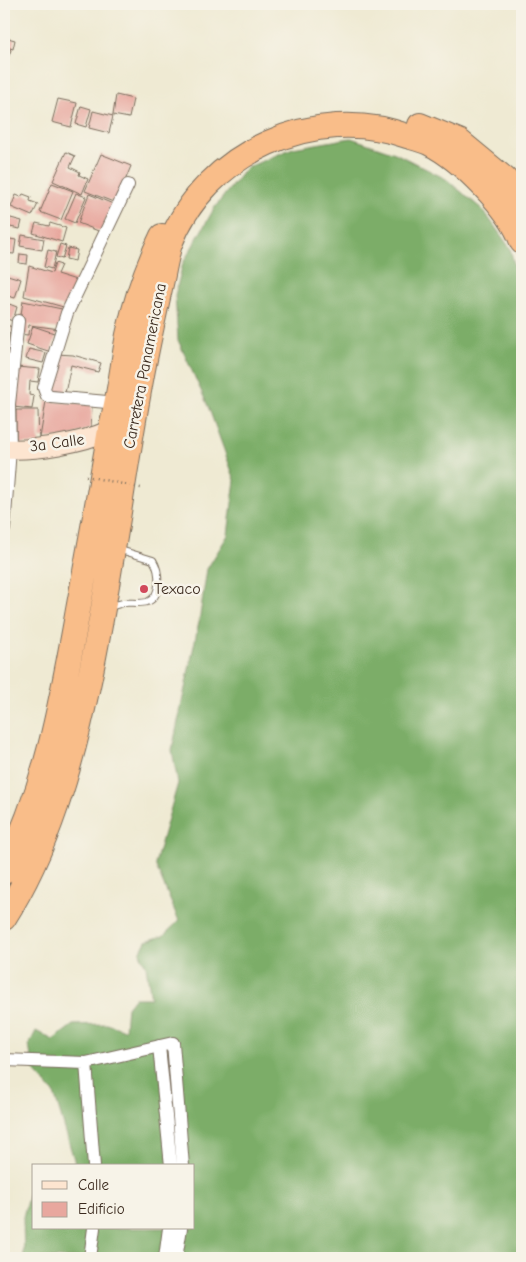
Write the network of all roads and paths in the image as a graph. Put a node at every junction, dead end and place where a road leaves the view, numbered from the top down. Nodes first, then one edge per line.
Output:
1 (128, 185) dead end
2 (522, 202) edge
3 (522, 242) edge
4 (18, 321) dead end
5 (118, 403) junction
6 (110, 430) junction
7 (7, 449) edge
8 (86, 476) dead end
9 (141, 488) dead end
10 (4, 529) edge
11 (113, 548) junction
12 (104, 609) junction
13 (4, 872) edge
14 (4, 918) edge
15 (159, 1046) junction
16 (4, 1060) edge
17 (86, 1063) junction
18 (94, 1164) edge
19 (171, 1164) edge
20 (183, 1164) edge
21 (94, 1230) edge
22 (169, 1230) edge
23 (181, 1230) edge
24 (90, 1258) edge
25 (165, 1258) edge
26 (176, 1258) edge

1 - 5 street
2 - 5 highway, Carretera Panamericana
3 - 11 highway, Carretera Panamericana
4 - 7 street
5 - 6 highway, Carretera Panamericana
6 - 7 street, 3a Calle
6 - 13 highway, Carretera Panamericana
7 - 10 street
8 - 9 path, bridge
11 - 12 highway, Carretera Panamericana
11 - 12 lane
12 - 14 highway, Carretera Panamericana
15 - 17 street
15 - 19 street
15 - 20 street
16 - 17 street
17 - 18 street
21 - 24 street
22 - 25 street
23 - 26 street

